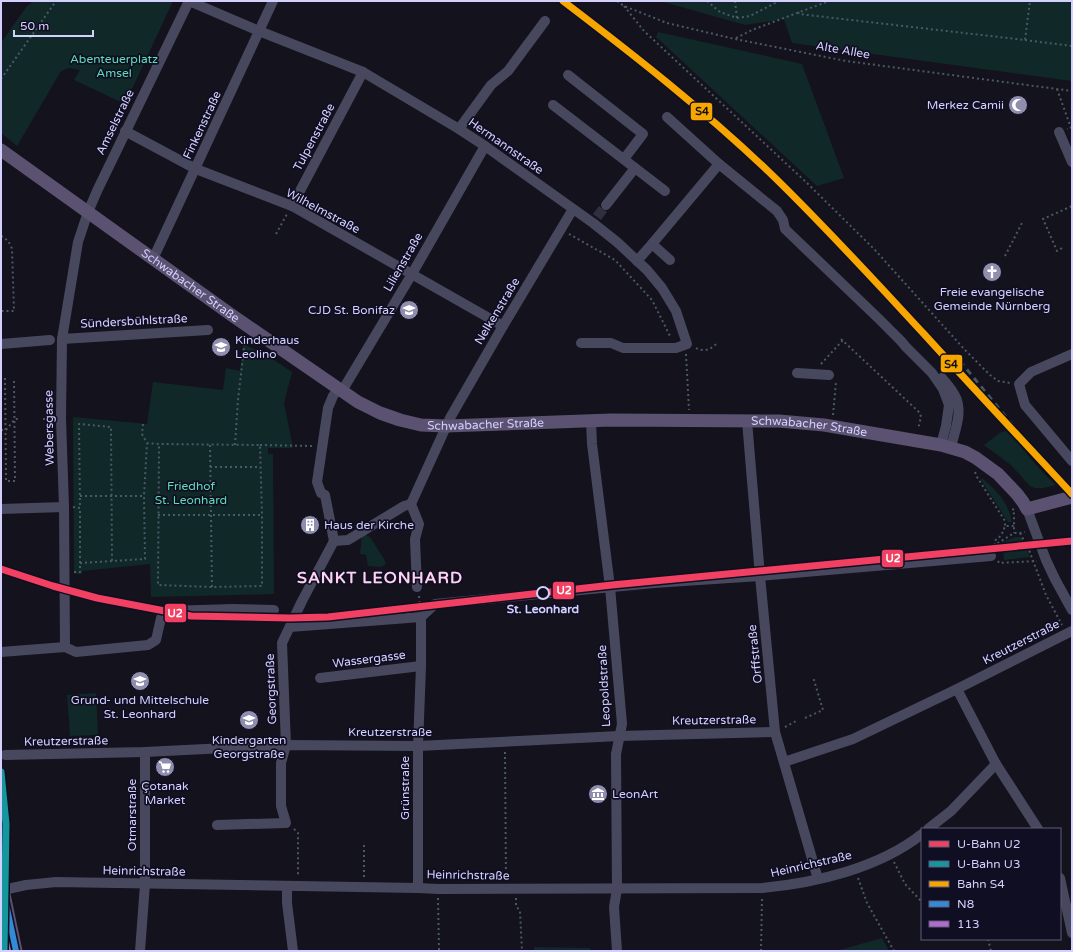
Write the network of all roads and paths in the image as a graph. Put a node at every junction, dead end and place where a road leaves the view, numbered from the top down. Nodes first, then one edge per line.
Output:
1 (56, 1) edge
2 (189, 1) edge
3 (273, 1) edge
4 (617, 1) edge
5 (707, 1) edge
6 (735, 1) edge
7 (779, 1) edge
8 (829, 1) edge
9 (1030, 1) edge
10 (624, 6) junction
11 (798, 12) junction
12 (737, 18) junction
13 (545, 21) dead end
14 (259, 31) junction
15 (735, 39) junction
16 (1025, 40) junction
17 (1072, 46) edge
18 (363, 72) junction
19 (568, 75) dead end
20 (1, 80) edge
21 (1057, 89) junction
22 (1072, 91) edge
23 (553, 105) dead end
24 (667, 117) dead end
25 (459, 129) junction
26 (125, 131) junction
27 (1059, 132) joint
28 (485, 146) junction
29 (1, 150) edge
30 (624, 159) junction
31 (1072, 162) edge
32 (719, 164) junction
33 (635, 168) junction
34 (196, 169) junction
35 (666, 191) dead end
36 (606, 205) tunnel mouth
37 (292, 206) junction
38 (1072, 206) edge
39 (574, 209) junction
40 (88, 212) junction
41 (1022, 223) dead end
42 (561, 230) junction
43 (276, 234) dead end
44 (1, 236) edge
45 (652, 244) junction
46 (1062, 248) dead end
47 (1005, 256) dead end
48 (153, 258) junction
49 (670, 260) dead end
50 (637, 261) junction
51 (412, 274) junction
52 (1, 311) edge
53 (667, 320) dead end
54 (663, 322) junction
55 (503, 326) junction
56 (208, 330) dead end
57 (245, 337) dead end
58 (62, 339) junction
59 (50, 340) dead end
60 (582, 343) dead end
61 (1, 344) edge
62 (687, 344) junction
63 (716, 344) dead end
64 (676, 348) junction
65 (1072, 354) edge
66 (819, 366) dead end
67 (797, 373) dead end
68 (5, 378) dead end
69 (14, 378) dead end
70 (833, 378) joint
71 (1019, 384) junction
72 (340, 390) junction
73 (833, 415) dead end
74 (15, 419) junction
75 (20, 419) dead end
76 (688, 420) junction
77 (591, 421) junction
78 (747, 421) junction
79 (143, 424) dead end
80 (446, 426) junction
81 (918, 429) dead end
82 (1, 430) edge
83 (6, 430) junction
84 (146, 443) junction
85 (159, 444) junction
86 (210, 445) junction
87 (235, 445) junction
88 (260, 445) junction
89 (322, 446) junction
90 (946, 446) junction
91 (1072, 461) edge
92 (210, 467) junction
93 (260, 467) junction
94 (975, 472) dead end
95 (80, 496) junction
96 (111, 496) junction
97 (144, 496) junction
98 (1072, 497) edge
99 (411, 504) junction
100 (64, 507) junction
101 (76, 508) dead end
102 (80, 508) junction
103 (1, 509) edge
104 (1027, 509) junction
105 (1012, 510) dead end
106 (158, 515) junction
107 (211, 515) junction
108 (262, 515) junction
109 (1005, 526) junction
110 (1014, 526) junction
111 (1035, 529) junction
112 (1014, 533) junction
113 (1020, 533) junction
114 (334, 541) junction
115 (995, 545) junction
116 (991, 556) junction
117 (1046, 560) junction
118 (112, 561) junction
119 (1033, 561) junction
120 (80, 563) junction
121 (65, 573) junction
122 (760, 576) junction
123 (212, 587) junction
124 (417, 587) joint
125 (610, 587) junction
126 (274, 610) dead end
127 (1072, 610) edge
128 (421, 617) junction
129 (290, 627) junction
130 (1070, 632) edge
131 (65, 647) junction
132 (1, 652) edge
133 (421, 666) junction
134 (813, 677) dead end
135 (320, 678) dead end
136 (957, 688) junction
137 (805, 718) dead end
138 (775, 732) junction
139 (620, 736) junction
140 (505, 742) junction
141 (286, 745) junction
142 (418, 746) junction
143 (145, 752) junction
144 (5, 755) dead end
145 (784, 762) junction
146 (996, 764) junction
147 (286, 823) junction
148 (217, 825) dead end
149 (929, 828) edge
150 (1037, 828) edge
151 (921, 835) edge
152 (364, 842) dead end
153 (890, 854) junction
154 (855, 869) junction
155 (818, 879) junction
156 (1061, 883) edge
157 (144, 884) junction
158 (2, 885) edge
159 (287, 886) junction
160 (298, 886) junction
161 (364, 887) junction
162 (418, 888) junction
163 (762, 888) junction
164 (438, 889) junction
165 (506, 889) junction
166 (517, 889) junction
167 (617, 889) junction
168 (921, 901) edge
169 (1072, 933) edge
170 (988, 940) edge
171 (16, 951) edge
172 (140, 951) edge
173 (293, 951) edge
174 (439, 951) edge
175 (522, 951) edge
176 (617, 951) edge
177 (761, 951) edge
178 (894, 951) edge
179 (991, 951) edge

1 - 20 path
2 - 14 street, Hermannstraße
2 - 26 street, Amselstraße
3 - 14 street, Finkenstraße
4 - 10 path, Alte Allee
5 - 12 path
6 - 12 path
7 - 12 path
8 - 11 path
9 - 16 path
10 - 15 path, Alte Allee
10 - 71 path
11 - 15 path
11 - 16 path
13 - 25 street
14 - 18 street, Hermannstraße
14 - 34 street, Finkenstraße
15 - 21 path, Alte Allee
16 - 17 path
18 - 25 street, Hermannstraße
18 - 37 street, Tulpenstraße
19 - 30 street
21 - 22 path, Alte Allee
21 - 27 path
23 - 30 street
24 - 32 street
25 - 28 street, Hermannstraße
26 - 34 street, Wilhelmstraße
26 - 40 street, Amselstraße
27 - 31 street
28 - 39 street, Hermannstraße
28 - 51 street, Lilienstraße
29 - 40 main road, Schwabacher Straße
30 - 33 street
32 - 45 street
32 - 90 street
33 - 35 street
33 - 36 street
34 - 37 street, Wilhelmstraße
34 - 48 street, Finkenstraße
37 - 43 path
37 - 51 street, Wilhelmstraße
38 - 46 path
39 - 42 street, Nelkenstraße
39 - 50 street, Hermannstraße
40 - 48 main road, Schwabacher Straße
40 - 58 street, Webersgasse
41 - 47 path
42 - 54 path
42 - 55 street, Nelkenstraße
44 - 52 path
45 - 49 street
45 - 50 street
48 - 72 main road, Schwabacher Straße
50 - 62 street, Hermannstraße
51 - 55 street, Wilhelmstraße
51 - 72 street, Lilienstraße
53 - 54 path
54 - 64 path
55 - 80 street, Nelkenstraße
56 - 58 street, Sündersbühlstraße
57 - 87 path
58 - 100 street, Webersgasse
59 - 61 street
60 - 64 street
62 - 63 path
62 - 64 street
62 - 76 path
65 - 71 street
66 - 81 path
67 - 70 street
68 - 83 path
69 - 74 path
70 - 73 path
71 - 91 street
72 - 80 main road, Schwabacher Straße
72 - 89 street, Lilienstraße
74 - 75 path
74 - 83 path
74 - 83 path
76 - 77 main road, Schwabacher Straße
76 - 78 main road, Schwabacher Straße
77 - 80 main road, Schwabacher Straße
77 - 125 street, Leopoldstraße
78 - 90 main road, Schwabacher Straße
78 - 122 street, Orffstraße
79 - 84 path
80 - 99 street
82 - 83 path
84 - 85 path
84 - 97 path
85 - 86 path
85 - 106 path
86 - 87 path
86 - 92 path
87 - 88 path
88 - 89 path
88 - 93 path
89 - 114 street, Lilienstraße
90 - 104 main road, Schwabacher Straße
92 - 93 path
92 - 107 path
93 - 108 path
94 - 109 path
95 - 96 path
95 - 96 path
95 - 102 path
96 - 97 path
96 - 118 path
97 - 118 path
98 - 104 main road
99 - 114 street
99 - 124 street
100 - 103 street
100 - 121 street, Webersgasse
101 - 102 path
102 - 120 path
104 - 111 street
105 - 110 path
106 - 107 path
106 - 123 path
107 - 108 path
107 - 123 path
108 - 123 path
109 - 110 path
109 - 115 path
110 - 112 path
111 - 113 path
111 - 117 street
112 - 113 path
112 - 115 path
113 - 119 path
114 - 129 street, Georgstraße
115 - 116 path
116 - 119 path
116 - 122 street
117 - 119 path
117 - 127 street
118 - 120 path
119 - 130 path
120 - 121 path
121 - 131 street, Webersgasse
122 - 125 street
122 - 138 street, Orffstraße
124 - 128 path
125 - 128 street
125 - 139 street, Leopoldstraße
126 - 131 street
128 - 129 street
128 - 133 street, Grünstraße
129 - 141 street, Georgstraße
130 - 136 street, Kreutzerstraße
131 - 132 street
133 - 135 street, Wassergasse
133 - 142 street, Grünstraße
134 - 137 path
136 - 145 street, Kreutzerstraße
136 - 146 street
138 - 139 street, Kreutzerstraße
138 - 145 street, Orffstraße
139 - 140 street, Kreutzerstraße
139 - 167 street, Leopoldstraße
140 - 142 street, Kreutzerstraße
140 - 165 path
141 - 142 street, Kreutzerstraße
141 - 143 street, Kreutzerstraße
141 - 147 street, Georgstraße
142 - 162 street, Grünstraße
143 - 144 street, Kreutzerstraße
143 - 157 street, Otmarstraße
145 - 155 street, Orffstraße
146 - 149 street
146 - 150 street
147 - 148 street
147 - 160 path
151 - 153 street, Heinrichstraße
152 - 161 path
153 - 154 street, Heinrichstraße
153 - 168 path
154 - 155 street, Heinrichstraße
154 - 178 path
155 - 163 street, Heinrichstraße
156 - 169 street
157 - 158 street, Heinrichstraße
157 - 159 street, Heinrichstraße
157 - 172 street, Otmarstraße
158 - 171 main road
159 - 160 street, Heinrichstraße
159 - 173 street
160 - 161 street, Heinrichstraße
161 - 162 street, Heinrichstraße
162 - 164 street, Heinrichstraße
163 - 167 street, Heinrichstraße
163 - 177 path
164 - 165 street, Heinrichstraße
164 - 174 path
165 - 166 street, Heinrichstraße
166 - 167 street, Heinrichstraße
166 - 175 path
167 - 176 street, Leopoldstraße
170 - 179 path

